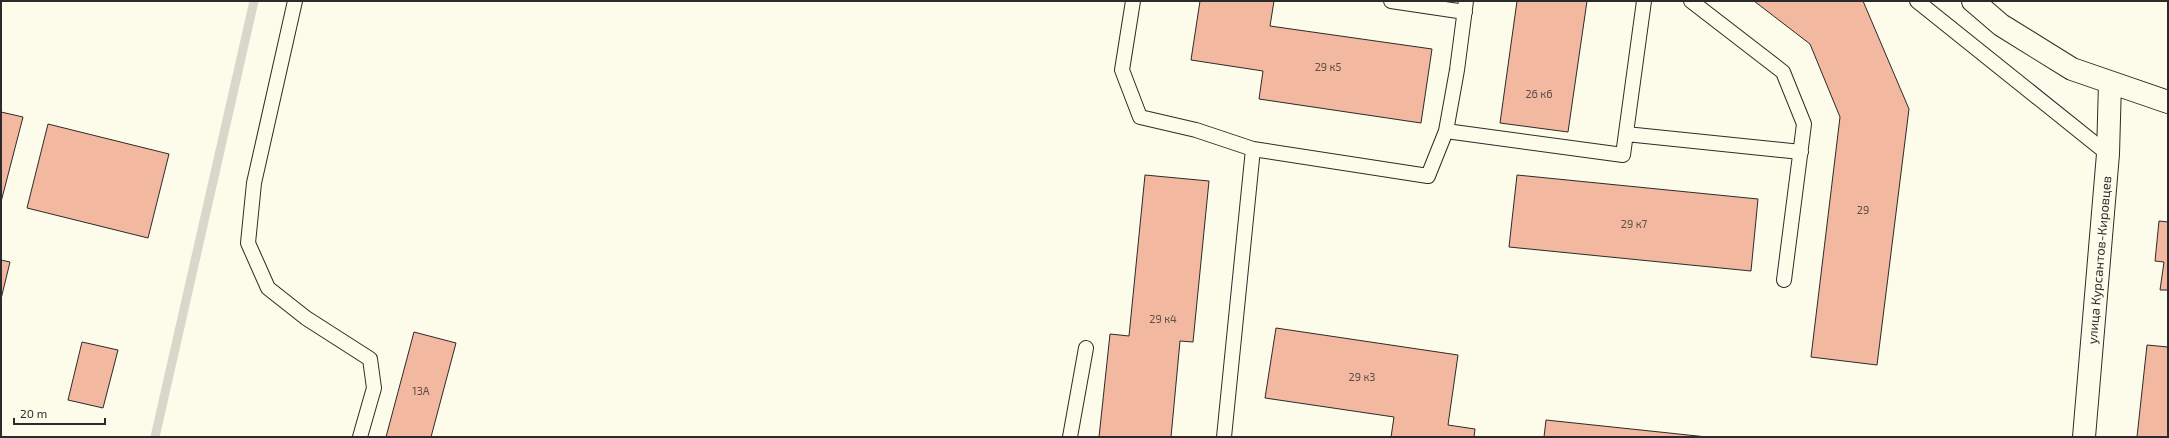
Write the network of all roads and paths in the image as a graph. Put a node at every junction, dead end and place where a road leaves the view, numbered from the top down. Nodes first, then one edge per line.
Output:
1 (295, 1) edge
2 (1133, 1) edge
3 (1391, 1) edge
4 (1644, 1) edge
5 (1691, 1) edge
6 (1917, 1) edge
7 (1973, 1) edge
8 (1465, 6) edge
9 (2110, 83) junction
10 (2165, 102) edge
11 (1446, 131) junction
12 (1626, 134) junction
13 (1253, 149) junction
14 (1801, 152) junction
15 (2108, 154) junction
16 (1784, 280) dead end
17 (1086, 348) dead end
18 (360, 437) edge
19 (1070, 437) edge
20 (1224, 437) edge
21 (2084, 437) edge

1 - 18 lane
2 - 13 lane
3 - 8 lane
4 - 12 lane
5 - 14 lane
6 - 15 lane
7 - 9 street
8 - 11 lane
9 - 10 street
9 - 15 street, улица Курсантов-Кировцев
11 - 12 lane
11 - 13 lane
12 - 14 lane
13 - 20 lane
14 - 16 lane
15 - 21 street, улица Курсантов-Кировцев
17 - 19 lane

